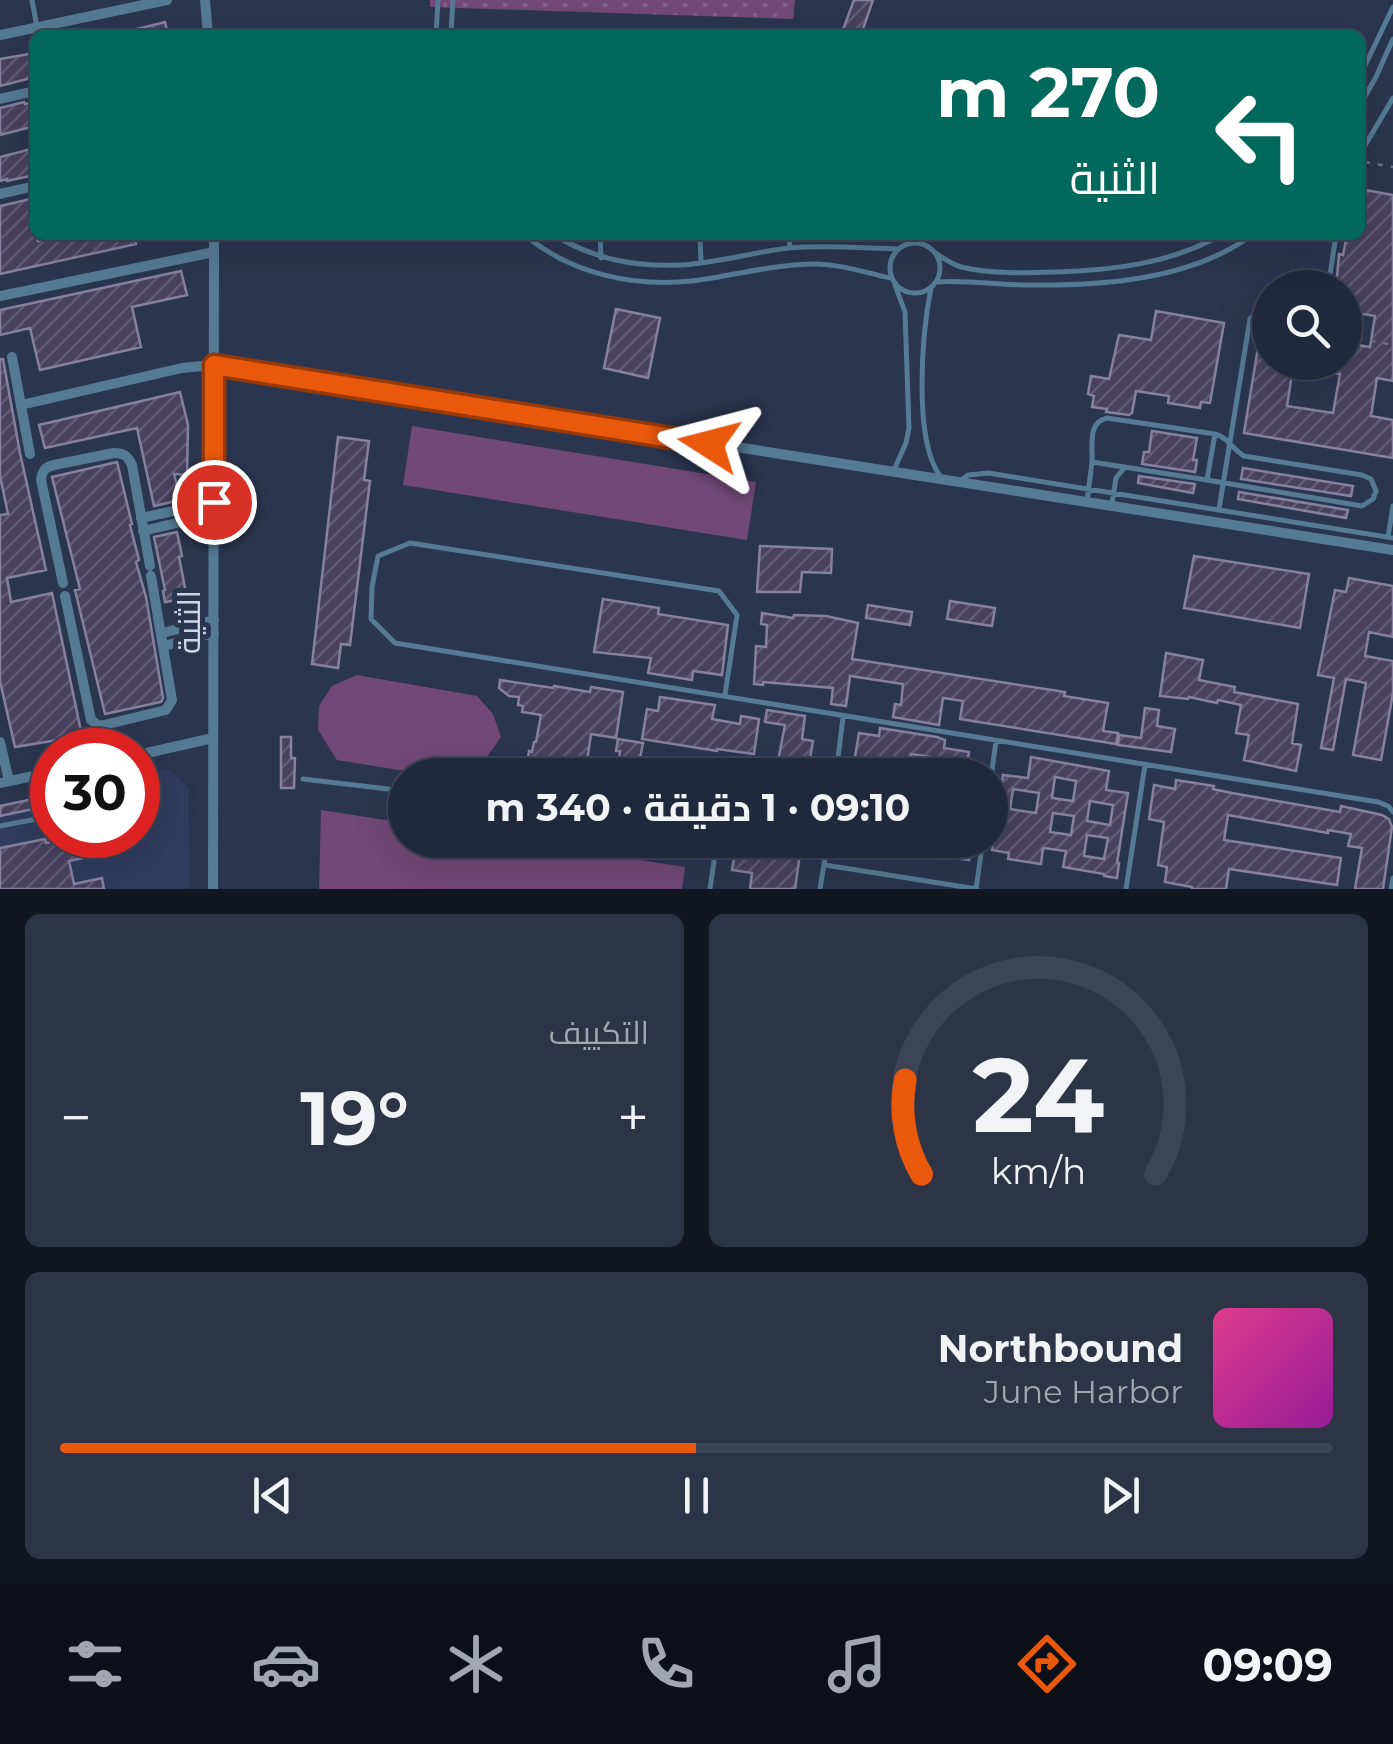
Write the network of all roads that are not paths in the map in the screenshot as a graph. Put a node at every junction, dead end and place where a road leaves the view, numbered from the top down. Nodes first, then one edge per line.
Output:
1 (32, 0) edge
2 (166, 0) edge
3 (205, 0) edge
4 (438, 0) edge
5 (453, 0) edge
6 (1393, 7) edge
7 (37, 27) junction
8 (208, 30) edge
9 (436, 30) edge
10 (451, 30) edge
11 (0, 35) edge
12 (1393, 39) edge
13 (1365, 66) edge
14 (30, 92) edge
15 (1365, 96) edge
16 (0, 98) edge
17 (1393, 98) edge
18 (1365, 148) edge
19 (30, 187) edge
20 (0, 194) edge
21 (214, 240) edge
22 (531, 240) edge
23 (562, 240) edge
24 (600, 240) edge
25 (700, 240) edge
26 (789, 240) edge
27 (1212, 240) edge
28 (1245, 240) edge
29 (1335, 240) edge
30 (790, 248) junction
31 (898, 249) junction
32 (214, 252) junction
33 (934, 252) junction
34 (601, 258) junction
35 (701, 262) junction
36 (1331, 270) edge
37 (893, 282) junction
38 (934, 285) junction
39 (0, 296) edge
40 (1252, 317) edge
41 (12, 357) dead end
42 (214, 365) junction
43 (21, 404) junction
44 (1215, 434) junction
45 (1230, 442) junction
46 (30, 454) dead end
47 (1092, 462) junction
48 (1126, 467) junction
49 (893, 472) junction
50 (942, 479) junction
51 (1207, 480) junction
52 (960, 481) junction
53 (1223, 484) junction
54 (1090, 489) junction
55 (1113, 492) junction
56 (1087, 502) junction
57 (1112, 506) junction
58 (1393, 506) edge
59 (214, 508) junction
60 (1219, 509) junction
61 (141, 518) junction
62 (143, 530) junction
63 (1390, 538) edge
64 (1393, 550) edge
65 (62, 583) dead end
66 (65, 596) dead end
67 (214, 627) junction
68 (162, 633) junction
69 (164, 646) junction
70 (725, 696) junction
71 (844, 717) junction
72 (213, 738) junction
73 (996, 741) junction
74 (0, 742) edge
75 (160, 750) edge
76 (838, 758) edge
77 (994, 758) edge
78 (1145, 765) junction
79 (30, 777) edge
80 (304, 778) dead end
81 (5, 782) edge
82 (388, 789) edge
83 (1393, 812) edge
84 (30, 820) edge
85 (0, 826) edge
86 (715, 858) edge
87 (826, 858) edge
88 (981, 858) edge
89 (825, 866) junction
90 (1393, 878) edge
91 (213, 889) edge
92 (710, 889) edge
93 (820, 889) edge
94 (977, 889) edge
95 (1126, 889) edge
96 (1391, 889) edge

1 - 7 lane
2 - 7 street
3 - 8 street
4 - 9 lane
5 - 10 lane
6 - 13 lane
7 - 11 street
12 - 15 lane
14 - 16 street
17 - 18 lane
19 - 20 street
21 - 32 street, الثنية
22 - 37 lane
23 - 34 lane
24 - 34 lane
25 - 35 lane
26 - 30 lane
27 - 33 lane
28 - 38 lane
29 - 36 lane
30 - 31 lane
30 - 35 lane
31 - 33 lane
31 - 37 lane
32 - 39 street
32 - 42 street, الثنية
33 - 38 lane
34 - 35 lane
37 - 38 lane
37 - 49 lane
38 - 50 lane
40 - 45 lane
41 - 43 street
42 - 43 street
42 - 49 street
42 - 59 street, الثنية
43 - 46 street
44 - 45 lane
44 - 47 lane
44 - 51 lane
45 - 53 lane
45 - 53 lane
47 - 48 lane
47 - 54 lane
48 - 51 lane
48 - 55 lane
49 - 50 street
50 - 52 street
51 - 53 lane
52 - 54 lane
52 - 56 street
53 - 60 lane
54 - 55 lane
54 - 56 lane
55 - 57 lane
55 - 60 lane
56 - 57 street
57 - 64 street
58 - 63 lane
59 - 61 street
59 - 62 street
59 - 67 street, الثنية
60 - 63 lane
61 - 62 street
61 - 65 street
62 - 68 street
66 - 69 street
67 - 68 street
67 - 69 street
67 - 72 street, الثنية
68 - 69 street
70 - 70 lane
70 - 71 lane
71 - 73 lane
71 - 76 lane
72 - 75 street
72 - 91 street, الثنية
73 - 77 lane
73 - 78 lane
74 - 81 street
78 - 83 lane
78 - 95 lane
79 - 81 street
80 - 82 lane
84 - 85 lane
86 - 92 lane
87 - 89 lane
88 - 94 lane
89 - 93 lane
89 - 94 lane
90 - 96 lane

